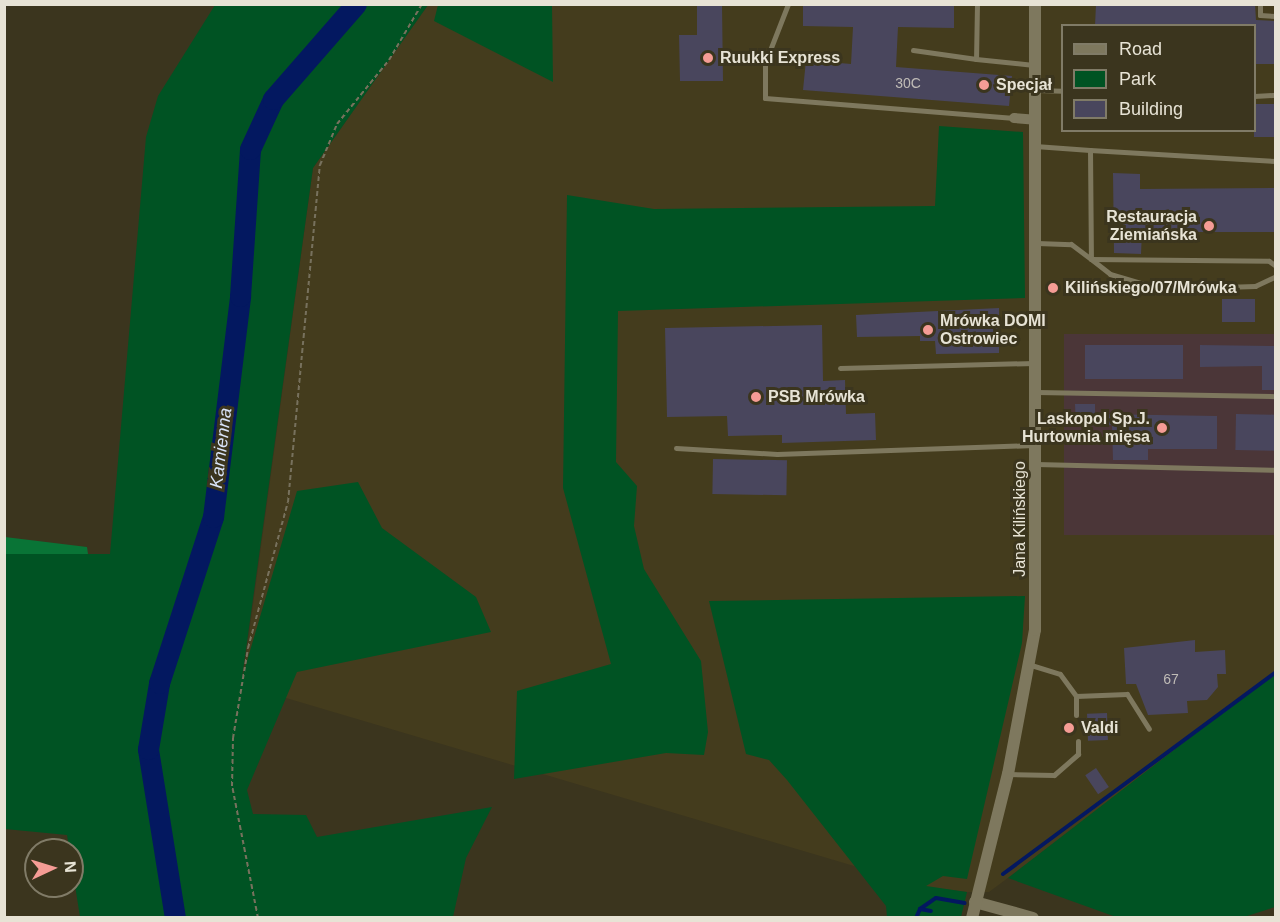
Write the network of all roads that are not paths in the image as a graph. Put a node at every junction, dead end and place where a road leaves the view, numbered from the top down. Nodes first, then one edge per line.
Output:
1 (788, 4) edge
2 (977, 4) edge
3 (1035, 4) edge
4 (1260, 4) edge
5 (1275, 16) edge
6 (913, 50) dead end
7 (976, 59) junction
8 (1035, 65) junction
9 (1035, 90) junction
10 (1061, 91) edge
11 (1275, 95) edge
12 (1256, 96) edge
13 (1014, 118) joint
14 (1035, 120) junction
15 (1035, 146) junction
16 (1090, 150) junction
17 (1275, 161) edge
18 (1035, 243) junction
19 (1091, 259) junction
20 (1275, 266) edge
21 (1275, 276) edge
22 (1036, 363) junction
23 (840, 368) dead end
24 (1036, 392) junction
25 (1275, 396) edge
26 (1036, 445) junction
27 (676, 448) dead end
28 (1036, 464) junction
29 (1275, 470) edge
30 (1031, 665) junction
31 (1076, 696) junction
32 (1076, 715) dead end
33 (1149, 729) dead end
34 (1078, 741) dead end
35 (1008, 774) junction
36 (975, 902) junction
37 (972, 918) edge
38 (1034, 918) edge

1 - 13 lane
2 - 7 lane
3 - 8 street, Jana Kilińskiego
4 - 5 lane
6 - 7 lane
7 - 8 lane
8 - 9 street, Jana Kilińskiego
9 - 10 lane
9 - 14 street, Jana Kilińskiego
11 - 12 lane
13 - 14 street
14 - 15 street, Jana Kilińskiego
15 - 16 lane
15 - 18 street, Jana Kilińskiego
16 - 17 lane
16 - 19 lane
18 - 19 lane
18 - 22 street, Jana Kilińskiego
19 - 20 lane
19 - 21 lane
22 - 23 lane
22 - 24 street, Jana Kilińskiego
24 - 25 lane
24 - 26 street, Jana Kilińskiego
26 - 27 lane
26 - 28 street, Jana Kilińskiego
28 - 29 lane
28 - 30 street, Jana Kilińskiego
30 - 31 lane
30 - 35 street, Jana Kilińskiego
31 - 32 lane
31 - 33 lane
34 - 35 lane
35 - 36 street, Jana Kilińskiego
36 - 37 street, Jana Kilińskiego
36 - 38 street

